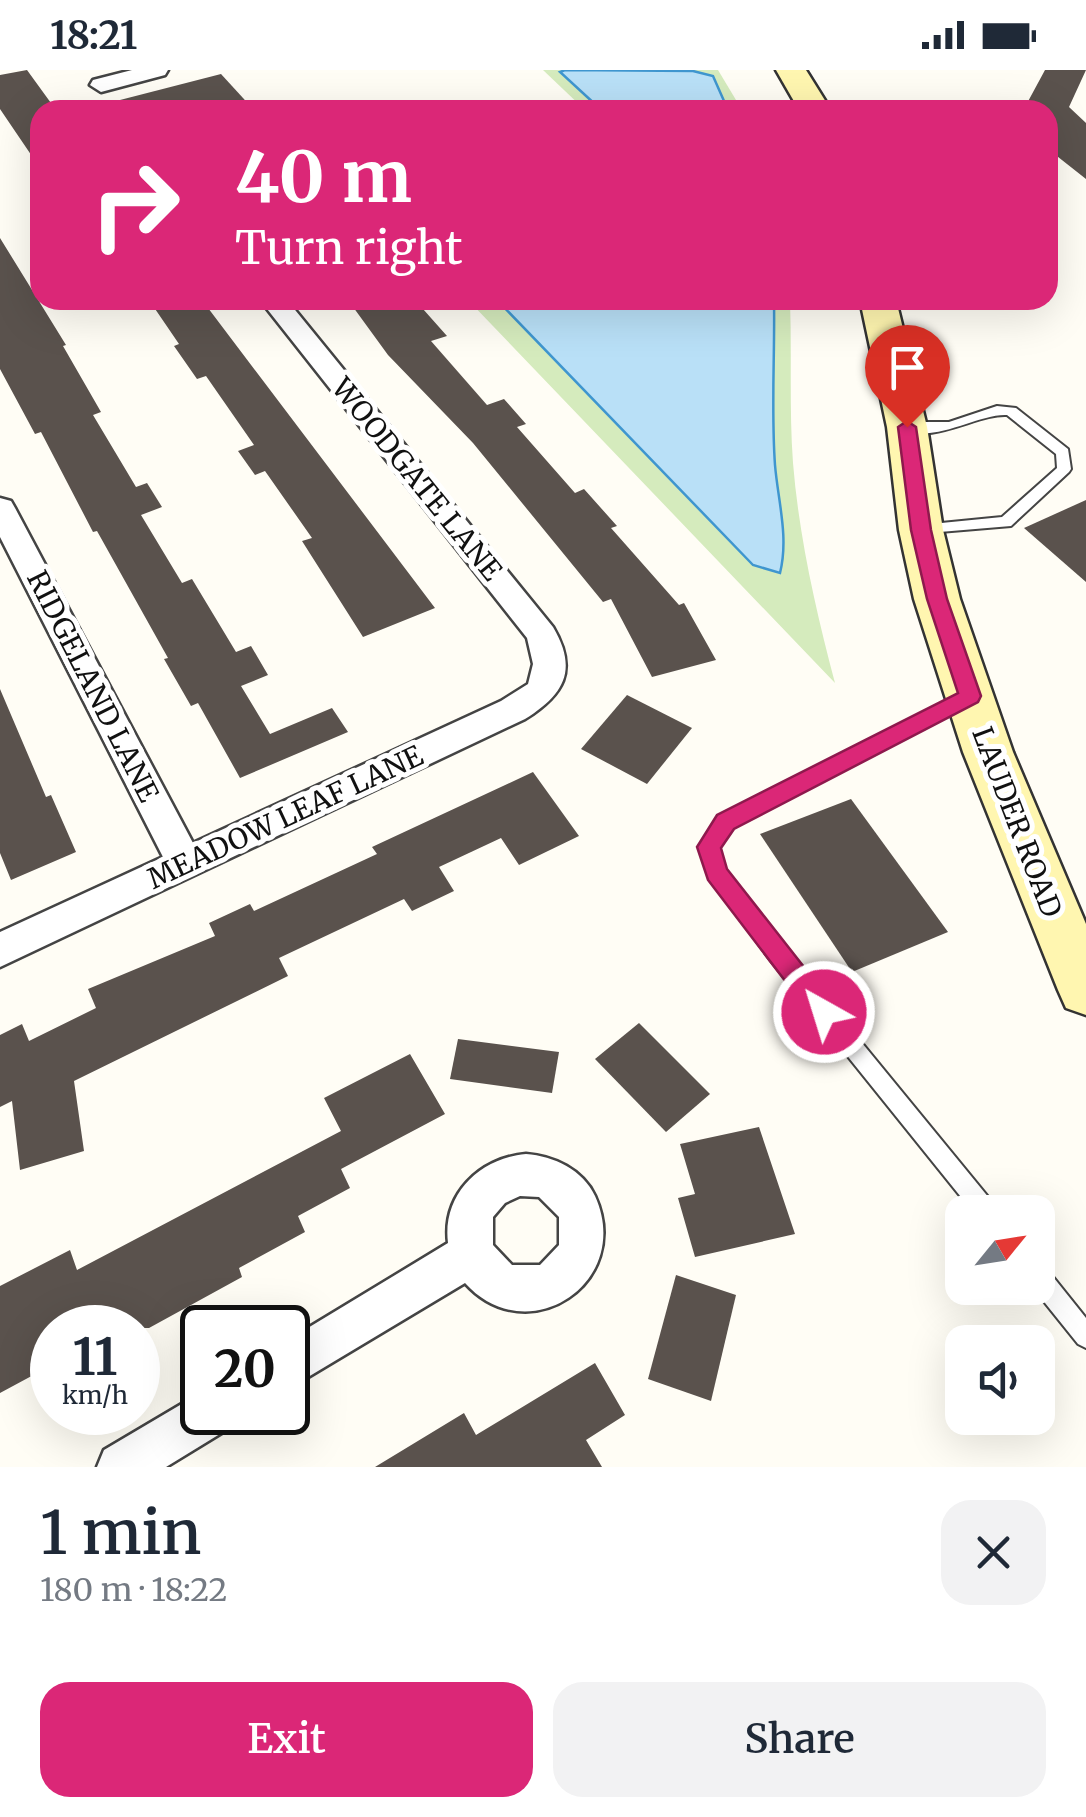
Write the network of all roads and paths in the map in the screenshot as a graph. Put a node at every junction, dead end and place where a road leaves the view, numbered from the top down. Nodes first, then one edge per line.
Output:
1 (157, 70) edge
2 (791, 70) edge
3 (94, 77) edge
4 (113, 100) edge
5 (809, 100) edge
6 (281, 310) edge
7 (880, 310) edge
8 (907, 427) junction
9 (0, 508) edge
10 (921, 530) junction
11 (549, 664) joint
12 (970, 696) junction
13 (185, 864) junction
14 (0, 950) edge
15 (1086, 990) edge
16 (972, 1195) edge
17 (472, 1254) dead end
18 (1055, 1297) edge
19 (1086, 1336) edge
20 (310, 1353) edge
21 (180, 1431) edge
22 (121, 1467) edge

1 - 3 street
2 - 5 main road
3 - 4 street
6 - 11 street, WOODGATE LANE
7 - 8 main road, LAUDER ROAD
8 - 10 main road, LAUDER ROAD
8 - 10 lane
9 - 13 street, RIDGELAND LANE
10 - 12 main road, LAUDER ROAD
11 - 13 street, MEADOW LEAF LANE
12 - 15 main road, LAUDER ROAD
12 - 16 lane
13 - 14 street, MEADOW LEAF LANE
17 - 20 street
18 - 19 lane
21 - 22 street

